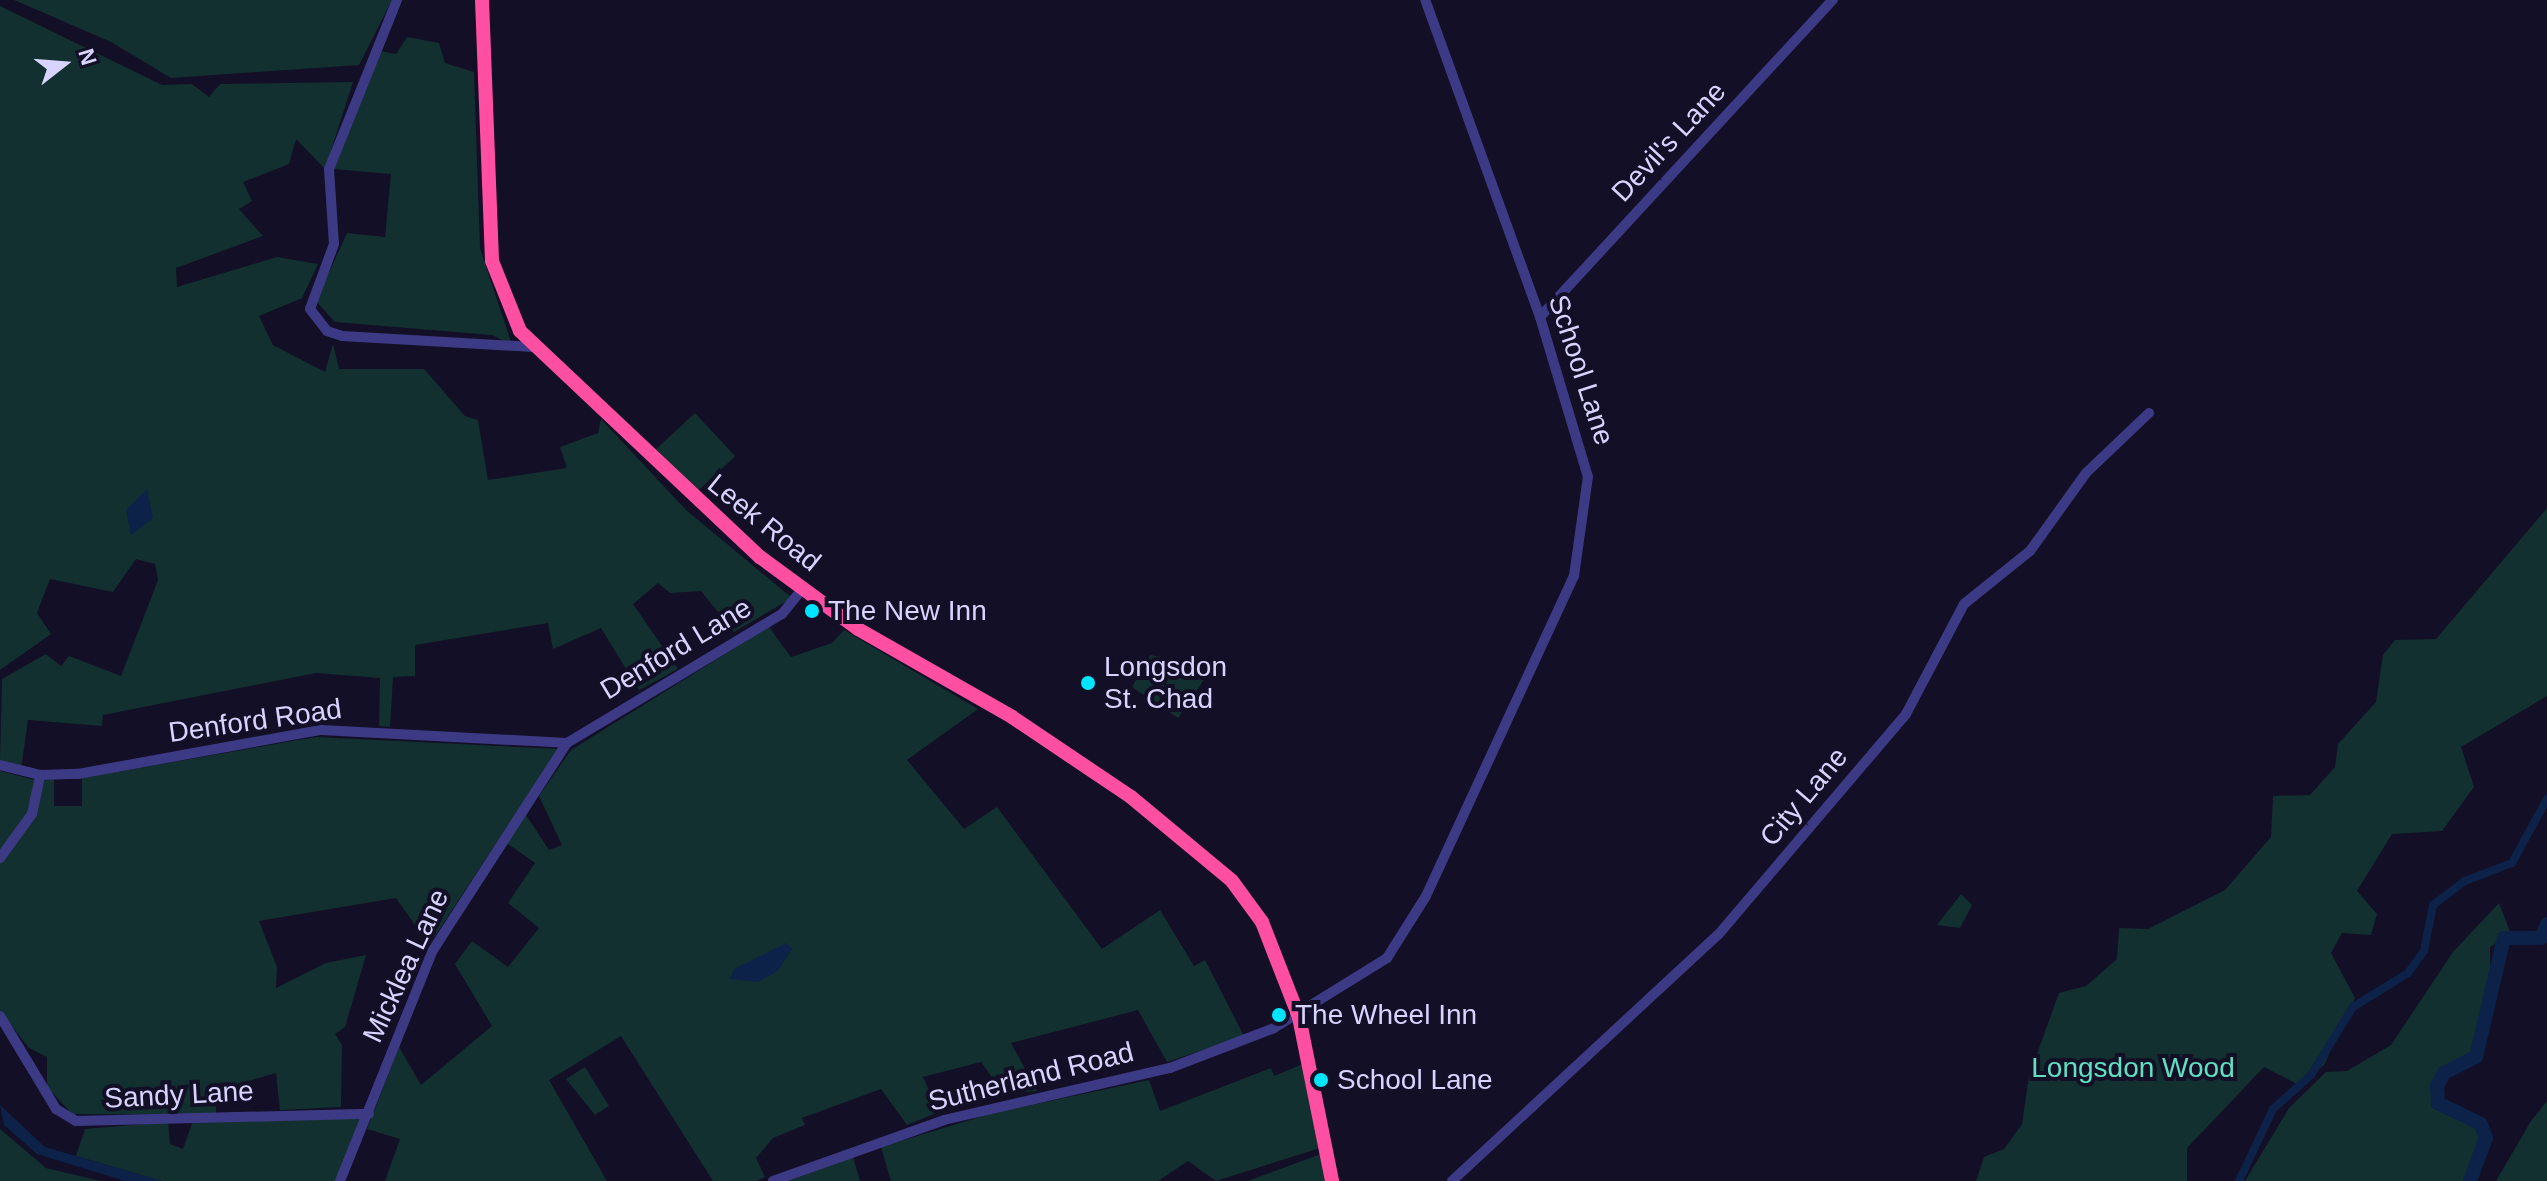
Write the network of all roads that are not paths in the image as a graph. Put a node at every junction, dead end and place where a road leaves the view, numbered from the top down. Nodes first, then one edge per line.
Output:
1 (397, 0) edge
2 (482, 0) edge
3 (1425, 0) edge
4 (1833, 0) edge
5 (1540, 317) junction
6 (533, 347) junction
7 (2149, 413) dead end
8 (802, 589) junction
9 (567, 743) junction
10 (0, 765) edge
11 (40, 775) junction
12 (0, 858) edge
13 (0, 1016) edge
14 (1299, 1017) junction
15 (369, 1114) junction
16 (340, 1181) edge
17 (773, 1181) edge
18 (1332, 1181) edge
19 (1452, 1181) edge

1 - 6 street
2 - 6 highway, Leek Road
3 - 5 street, School Lane
4 - 5 street, Devil's Lane
5 - 14 street, School Lane
6 - 8 highway, Leek Road
7 - 19 street, City Lane
8 - 9 street, Denford Lane
8 - 14 highway, Leek Road
9 - 11 street, Denford Road
9 - 15 street, Micklea Lane
10 - 11 street, Denford Road
11 - 12 street
13 - 15 street, Sandy Lane
14 - 17 street, Sutherland Road
14 - 18 highway, Leek Road
15 - 16 street, Micklea Lane

